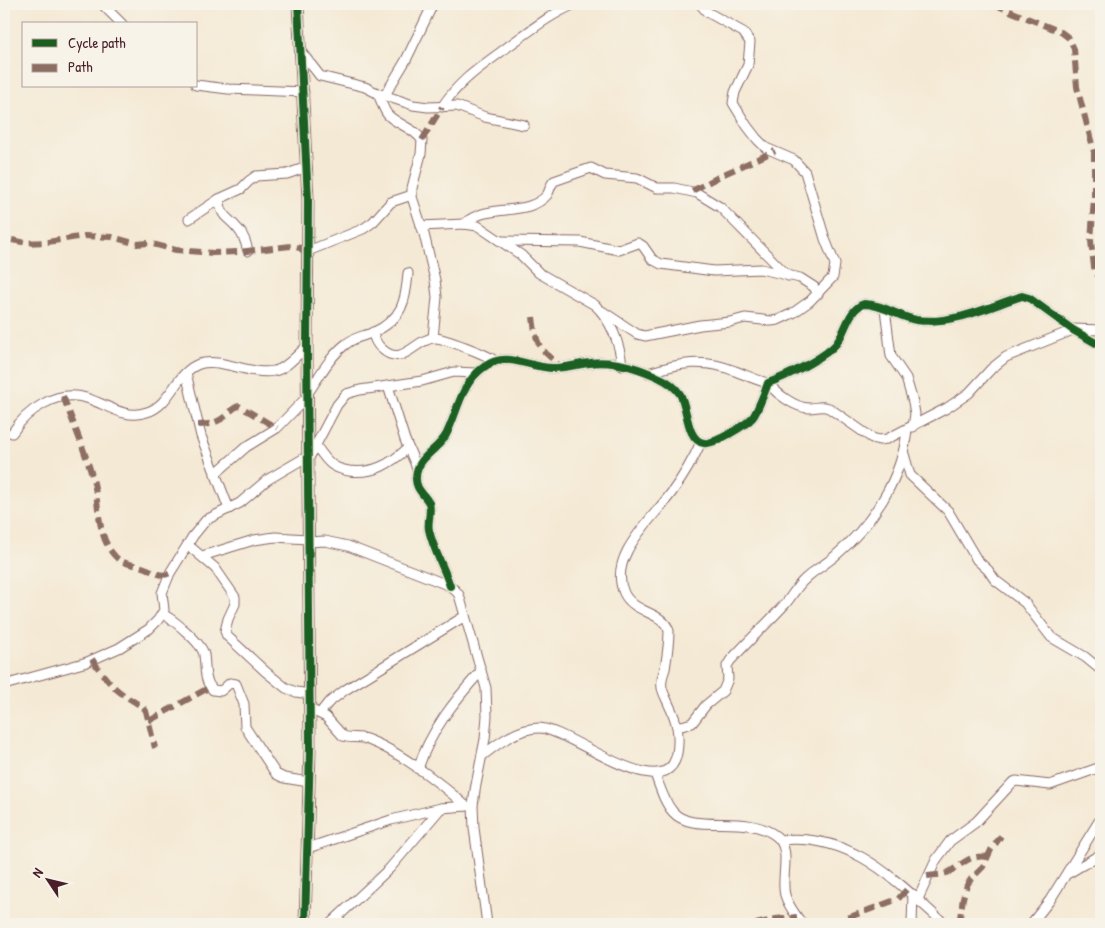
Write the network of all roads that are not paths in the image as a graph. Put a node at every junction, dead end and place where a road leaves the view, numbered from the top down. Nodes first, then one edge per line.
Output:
1 (102, 4) edge
2 (298, 4) edge
3 (433, 4) edge
4 (575, 4) edge
5 (700, 4) edge
6 (120, 22) edge
7 (302, 53) junction
8 (198, 85) edge
9 (304, 92) junction
10 (381, 94) junction
11 (442, 107) junction
12 (524, 125) dead end
13 (307, 167) junction
14 (412, 195) junction
15 (219, 199) junction
16 (189, 220) dead end
17 (464, 224) junction
18 (421, 226) junction
19 (502, 242) junction
20 (248, 251) dead end
21 (308, 251) junction
22 (408, 273) dead end
23 (788, 276) junction
24 (818, 294) junction
25 (884, 309) junction
26 (602, 311) junction
27 (1072, 329) junction
28 (1101, 330) edge
29 (373, 332) junction
30 (433, 338) junction
31 (307, 346) junction
32 (1101, 346) edge
33 (495, 361) junction
34 (622, 366) junction
35 (186, 372) junction
36 (476, 373) junction
37 (648, 373) junction
38 (768, 382) junction
39 (388, 386) junction
40 (308, 394) junction
41 (910, 428) junction
42 (12, 433) dead end
43 (701, 442) junction
44 (316, 446) junction
45 (408, 448) junction
46 (904, 453) junction
47 (308, 458) junction
48 (417, 471) junction
49 (215, 474) junction
50 (229, 509) junction
51 (308, 541) junction
52 (188, 545) junction
53 (202, 556) junction
54 (450, 586) junction
55 (162, 614) junction
56 (465, 616) junction
57 (1101, 670) edge
58 (481, 671) junction
59 (4, 685) edge
60 (310, 694) junction
61 (315, 711) junction
62 (678, 727) junction
63 (482, 756) junction
64 (1101, 767) edge
65 (418, 769) junction
66 (655, 774) junction
67 (310, 782) junction
68 (469, 806) junction
69 (441, 808) junction
70 (1101, 818) edge
71 (780, 840) junction
72 (308, 848) junction
73 (1101, 854) edge
74 (1067, 875) junction
75 (915, 896) junction
76 (306, 924) edge
77 (330, 924) edge
78 (487, 924) edge
79 (802, 924) edge
80 (912, 924) edge
81 (945, 924) edge
82 (1031, 924) edge

1 - 6 street
2 - 7 street
3 - 10 street
4 - 11 street
5 - 24 street
7 - 9 street
7 - 10 street
8 - 9 street
9 - 13 street
10 - 11 street
10 - 14 street
11 - 12 street
13 - 15 street
13 - 21 street
14 - 18 street
14 - 21 street
15 - 16 street
15 - 20 street
17 - 18 street
17 - 19 street
17 - 23 street
18 - 30 street
19 - 23 street
19 - 26 street
21 - 31 street
22 - 29 street
23 - 24 street
24 - 26 street
25 - 27 street
25 - 38 street
25 - 41 street
26 - 34 street
27 - 28 street
27 - 32 street
27 - 41 street
29 - 30 street
29 - 40 street
30 - 33 street
31 - 35 street
31 - 40 street
33 - 34 street
33 - 36 street
34 - 37 street
35 - 42 street
35 - 49 street
36 - 39 street
36 - 48 street
37 - 38 street
37 - 43 street
38 - 41 street
38 - 43 street
39 - 44 street
39 - 45 street
40 - 47 street
40 - 49 street
41 - 46 street
43 - 62 street
44 - 45 street
44 - 47 street
45 - 48 street
46 - 57 street
46 - 62 street
47 - 50 street
47 - 51 street
48 - 54 street
49 - 50 street
50 - 52 street
51 - 53 street
51 - 54 street
51 - 60 street
52 - 53 street
52 - 55 street
53 - 60 street
54 - 56 street
55 - 59 street
55 - 67 street
56 - 58 street
56 - 61 street
58 - 63 street
58 - 65 street
60 - 61 street
61 - 65 street
61 - 67 street
62 - 66 street
63 - 66 street
63 - 68 street
64 - 75 street
65 - 68 street
66 - 71 street
67 - 72 street
68 - 69 street
68 - 78 street
69 - 72 street
69 - 77 street
70 - 74 street
71 - 75 street
71 - 79 street
72 - 76 street
73 - 74 street
74 - 82 street
75 - 80 street
75 - 81 street

